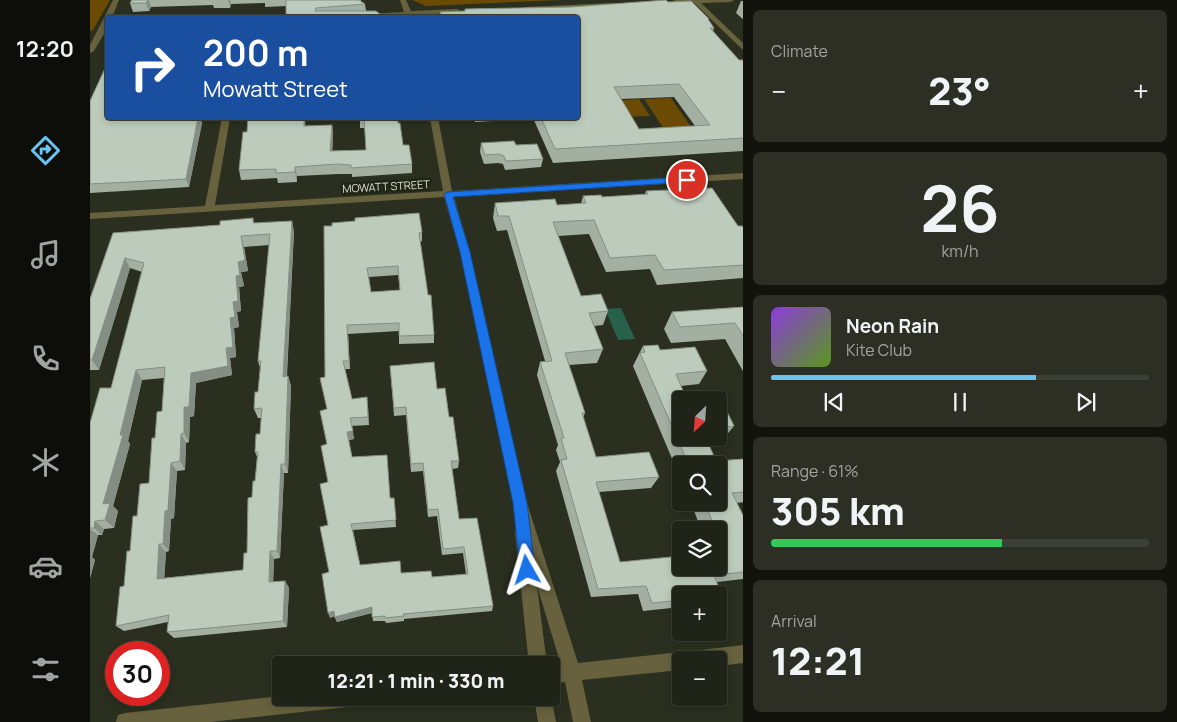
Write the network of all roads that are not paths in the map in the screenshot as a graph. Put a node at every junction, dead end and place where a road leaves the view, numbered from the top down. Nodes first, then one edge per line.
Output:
1 (116, 0) edge
2 (403, 0) edge
3 (731, 0) edge
4 (696, 2) junction
5 (668, 3) edge
6 (618, 5) edge
7 (512, 9) edge
8 (463, 11) edge
9 (110, 15) edge
10 (409, 15) edge
11 (420, 15) edge
12 (105, 27) edge
13 (743, 50) edge
14 (90, 51) edge
15 (226, 120) edge
16 (434, 120) edge
17 (743, 176) edge
18 (448, 194) junction
19 (209, 209) junction
20 (90, 216) edge
21 (520, 503) junction
22 (743, 654) edge
23 (537, 656) edge
24 (727, 656) edge
25 (672, 662) edge
26 (572, 673) junction
27 (560, 674) edge
28 (273, 706) edge
29 (544, 706) edge
30 (125, 722) edge
31 (547, 722) edge
32 (582, 722) edge

1 - 9 street
2 - 10 street
3 - 4 street
4 - 5 street
4 - 13 street
6 - 7 street
8 - 11 street
12 - 14 street
15 - 19 street
16 - 18 street
17 - 18 street, MOWATT STREET
18 - 19 street, MOWATT STREET
18 - 21 street
19 - 20 street, MOWATT STREET
21 - 23 street
21 - 26 street
22 - 24 street
25 - 26 street
26 - 27 street
26 - 32 street
28 - 30 street
29 - 31 street

